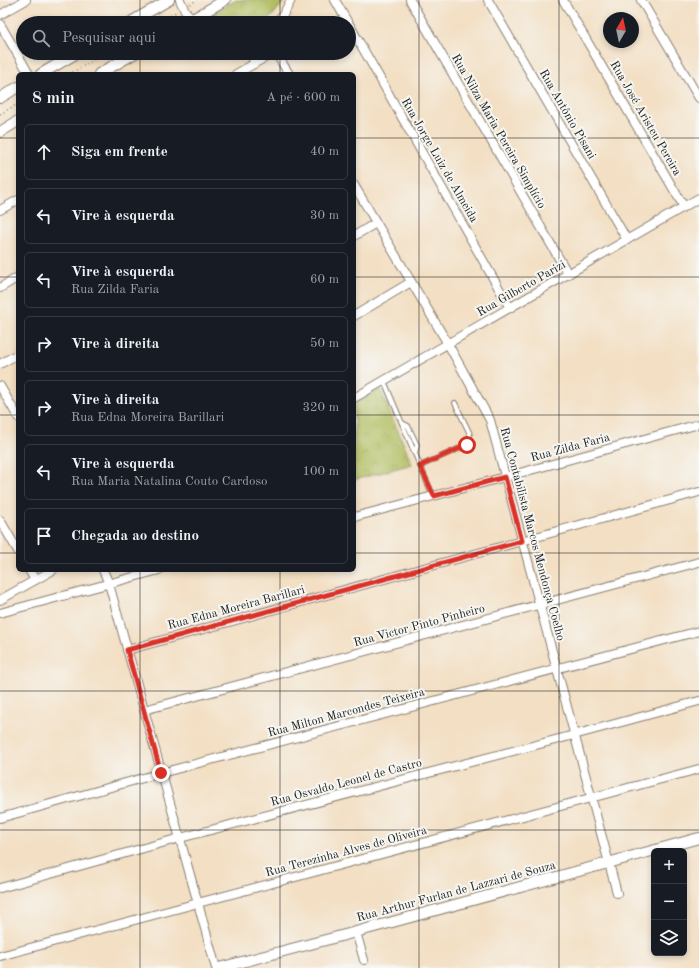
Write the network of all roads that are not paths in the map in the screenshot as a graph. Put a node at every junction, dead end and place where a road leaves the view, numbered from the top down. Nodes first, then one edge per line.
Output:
1 (26, 0) edge
2 (169, 0) edge
3 (180, 0) edge
4 (225, 0) edge
5 (291, 0) edge
6 (335, 0) edge
7 (410, 0) edge
8 (488, 0) edge
9 (563, 0) edge
10 (641, 0) edge
11 (0, 15) edge
12 (141, 16) edge
13 (188, 16) edge
14 (200, 16) edge
15 (282, 16) edge
16 (344, 16) edge
17 (0, 24) edge
18 (356, 36) edge
19 (16, 52) edge
20 (21, 60) edge
21 (65, 60) edge
22 (123, 60) edge
23 (253, 60) edge
24 (261, 60) edge
25 (280, 60) edge
26 (254, 64) junction
27 (28, 72) edge
28 (44, 72) edge
29 (102, 72) edge
30 (240, 72) edge
31 (288, 72) edge
32 (16, 88) edge
33 (0, 98) edge
34 (699, 98) edge
35 (16, 122) edge
36 (0, 132) edge
37 (356, 188) edge
38 (699, 198) edge
39 (16, 201) edge
40 (684, 207) junction
41 (0, 210) edge
42 (376, 223) junction
43 (356, 235) edge
44 (627, 240) junction
45 (568, 274) junction
46 (16, 278) edge
47 (411, 282) junction
48 (0, 288) edge
49 (510, 308) junction
50 (356, 315) edge
51 (448, 344) junction
52 (16, 355) edge
53 (0, 364) edge
54 (383, 381) junction
55 (0, 386) edge
56 (356, 397) edge
57 (455, 403) dead end
58 (16, 414) edge
59 (699, 424) edge
60 (420, 466) junction
61 (505, 477) junction
62 (699, 492) edge
63 (434, 496) junction
64 (356, 516) edge
65 (0, 520) edge
66 (522, 541) junction
67 (16, 548) edge
68 (699, 562) edge
69 (30, 572) edge
70 (49, 572) edge
71 (104, 572) edge
72 (152, 572) edge
73 (35, 580) junction
74 (109, 584) junction
75 (0, 600) edge
76 (539, 606) junction
77 (0, 613) edge
78 (699, 631) edge
79 (127, 650) junction
80 (556, 669) junction
81 (699, 701) edge
82 (144, 710) junction
83 (574, 735) junction
84 (699, 769) edge
85 (161, 773) junction
86 (591, 797) junction
87 (0, 818) edge
88 (180, 838) junction
89 (699, 838) edge
90 (609, 863) junction
91 (0, 888) edge
92 (617, 893) dead end
93 (198, 903) junction
94 (356, 932) junction
95 (0, 956) edge
96 (364, 960) dead end
97 (217, 968) edge

1 - 11 street
2 - 12 street
3 - 13 street
4 - 14 street
5 - 15 street
6 - 16 street, Rua Jorge Luiz de Almeida
7 - 45 street, Rua Nilza Maria Pereira Simplício
8 - 44 street, Rua Antônio Pisani
9 - 40 street, Rua José Aristeu Pereira
10 - 34 street
17 - 19 street
18 - 49 street, Rua Jorge Luiz de Almeida
20 - 27 street
21 - 28 street
22 - 29 street
23 - 26 street
24 - 26 street
25 - 31 street
26 - 30 street
32 - 33 street
35 - 36 street
37 - 42 street, Rua Contabilista Marcos Mendonça Coelho
38 - 40 street, Rua Gilberto Parizi
39 - 41 street
40 - 44 street, Rua Gilberto Parizi
42 - 43 street
42 - 47 street, Rua Contabilista Marcos Mendonça Coelho
44 - 45 street, Rua Gilberto Parizi
45 - 49 street, Rua Gilberto Parizi
46 - 48 street
47 - 50 street
47 - 51 street, Rua Contabilista Marcos Mendonça Coelho
49 - 51 street, Rua Gilberto Parizi
51 - 54 street, Rua Gilberto Parizi
51 - 61 street, Rua Contabilista Marcos Mendonça Coelho
52 - 53 street
54 - 56 street, Rua Gilberto Parizi
54 - 60 lane
55 - 58 street
57 - 60 lane
59 - 61 street, Rua Zilda Faria
60 - 63 lane
61 - 63 street, Rua Zilda Faria
61 - 66 street, Rua Contabilista Marcos Mendonça Coelho
62 - 66 street, Rua Edna Moreira Barillari
63 - 64 street, Rua Zilda Faria
65 - 67 street
66 - 76 street, Rua Contabilista Marcos Mendonça Coelho
66 - 79 street, Rua Edna Moreira Barillari
68 - 76 street, Rua Victor Pinto Pinheiro
69 - 73 street
70 - 73 street
71 - 74 street
72 - 74 street
73 - 75 street
74 - 77 street
74 - 79 street
76 - 80 street, Rua Contabilista Marcos Mendonça Coelho
76 - 82 street, Rua Victor Pinto Pinheiro
78 - 80 street, Rua Milton Marcondes Teixeira
79 - 82 street
80 - 83 street, Rua Contabilista Marcos Mendonça Coelho
80 - 85 street, Rua Milton Marcondes Teixeira
81 - 83 street, Rua Osvaldo Leonel de Castro
82 - 85 street
83 - 86 street, Rua Contabilista Marcos Mendonça Coelho
83 - 88 street, Rua Osvaldo Leonel de Castro
84 - 86 street, Rua Terezinha Alves de Oliveira
85 - 87 street, Rua Milton Marcondes Teixeira
85 - 88 street
86 - 90 street, Rua Contabilista Marcos Mendonça Coelho
86 - 93 street, Rua Terezinha Alves de Oliveira
88 - 91 street, Rua Osvaldo Leonel de Castro
88 - 93 street
89 - 90 street, Rua Arthur Furlan de Lazzari de Souza
90 - 92 street, Rua Contabilista Marcos Mendonça Coelho
90 - 94 street, Rua Arthur Furlan de Lazzari de Souza
93 - 95 street, Rua Terezinha Alves de Oliveira
93 - 97 street
94 - 96 street
94 - 97 street, Rua Arthur Furlan de Lazzari de Souza

